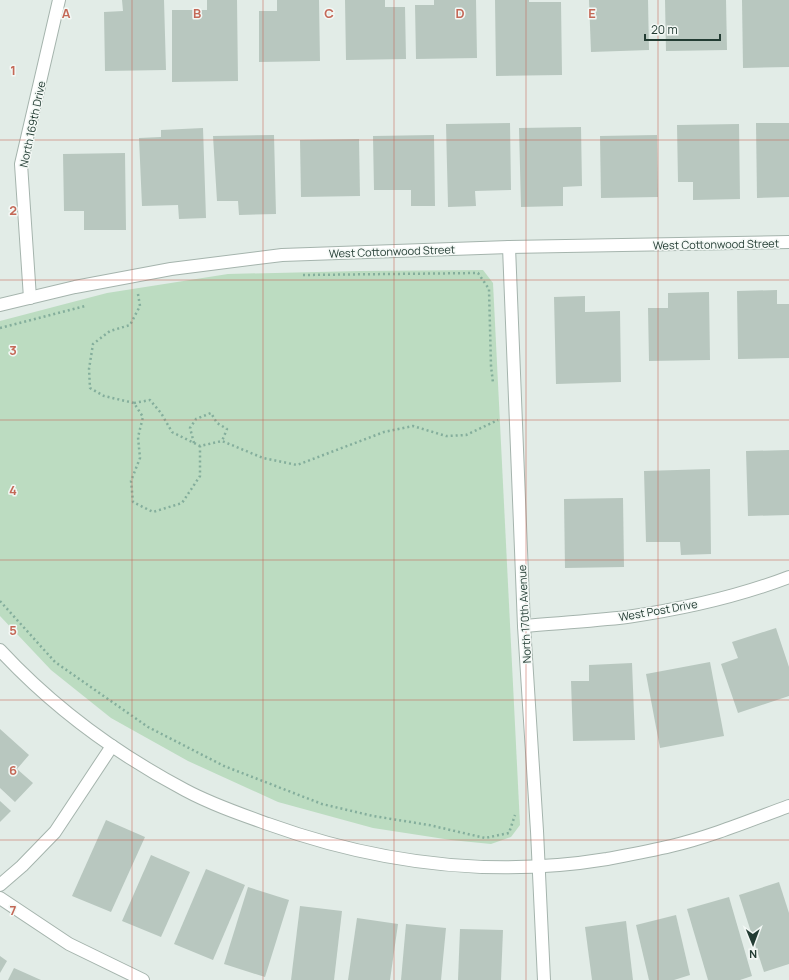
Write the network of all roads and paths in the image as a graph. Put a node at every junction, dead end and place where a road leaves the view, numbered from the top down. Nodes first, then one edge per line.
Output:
1 (59, 0) edge
2 (789, 242) edge
3 (509, 247) junction
4 (302, 275) dead end
5 (145, 292) dead end
6 (138, 293) junction
7 (130, 295) dead end
8 (30, 298) junction
9 (0, 305) edge
10 (92, 305) dead end
11 (0, 328) edge
12 (494, 389) dead end
13 (134, 403) junction
14 (498, 428) dead end
15 (222, 441) junction
16 (194, 443) junction
17 (200, 446) junction
18 (789, 577) edge
19 (0, 600) edge
20 (524, 626) junction
21 (0, 650) edge
22 (112, 746) junction
23 (789, 806) edge
24 (516, 814) dead end
25 (538, 866) junction
26 (0, 885) edge
27 (0, 898) edge
28 (143, 980) edge
29 (544, 980) edge

1 - 8 street, North 169th Drive
2 - 3 street, West Cottonwood Street
3 - 8 street, West Cottonwood Street
3 - 20 street, North 170th Avenue
4 - 12 path
5 - 6 path
6 - 7 path
6 - 13 path
8 - 9 street, West Cottonwood Street
10 - 11 path
13 - 16 path
13 - 17 path
14 - 15 path
15 - 16 path
15 - 17 path
16 - 17 path
18 - 20 street, West Post Drive
19 - 24 path
20 - 25 street, North 170th Avenue
21 - 22 street
22 - 25 street
22 - 26 street
23 - 25 street
25 - 29 street, North 170th Avenue
27 - 28 street

